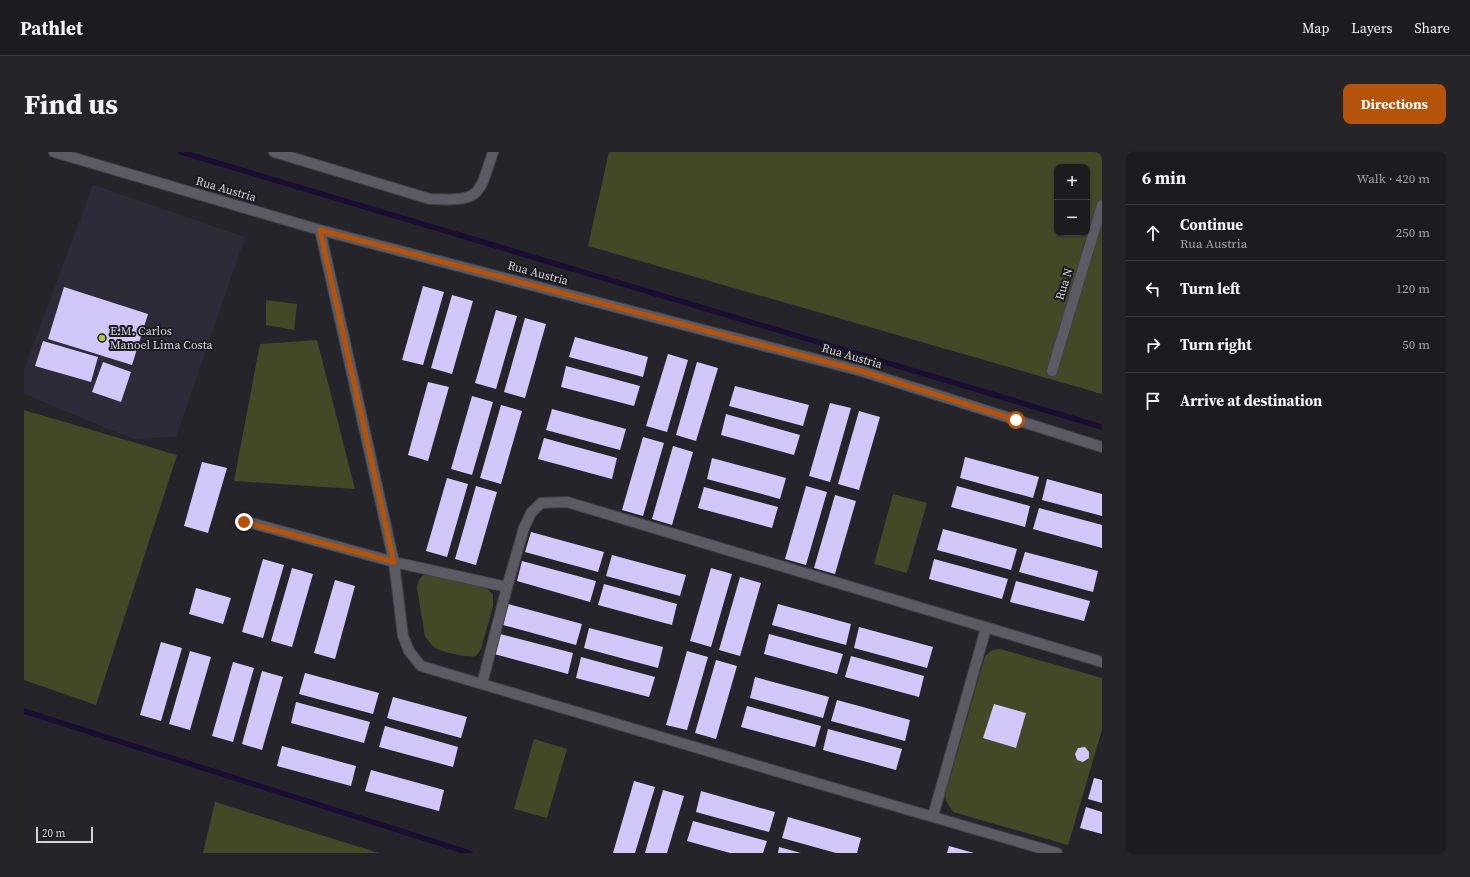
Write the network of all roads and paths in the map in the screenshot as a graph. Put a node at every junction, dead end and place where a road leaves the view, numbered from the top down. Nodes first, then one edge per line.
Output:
1 (54, 152) edge
2 (274, 152) edge
3 (493, 152) edge
4 (1102, 205) edge
5 (320, 230) junction
6 (1052, 371) dead end
7 (1102, 446) edge
8 (244, 522) dead end
9 (394, 562) junction
10 (507, 587) junction
11 (986, 628) junction
12 (1102, 662) edge
13 (482, 684) junction
14 (932, 816) junction
15 (1057, 853) edge

1 - 5 street, Rua Austria
2 - 3 street
4 - 6 street, Rua N
5 - 7 street, Rua Austria
5 - 9 street
8 - 9 street
9 - 10 street
9 - 13 street
10 - 11 street
10 - 13 street
11 - 12 street
11 - 14 street
13 - 14 street
14 - 15 street

